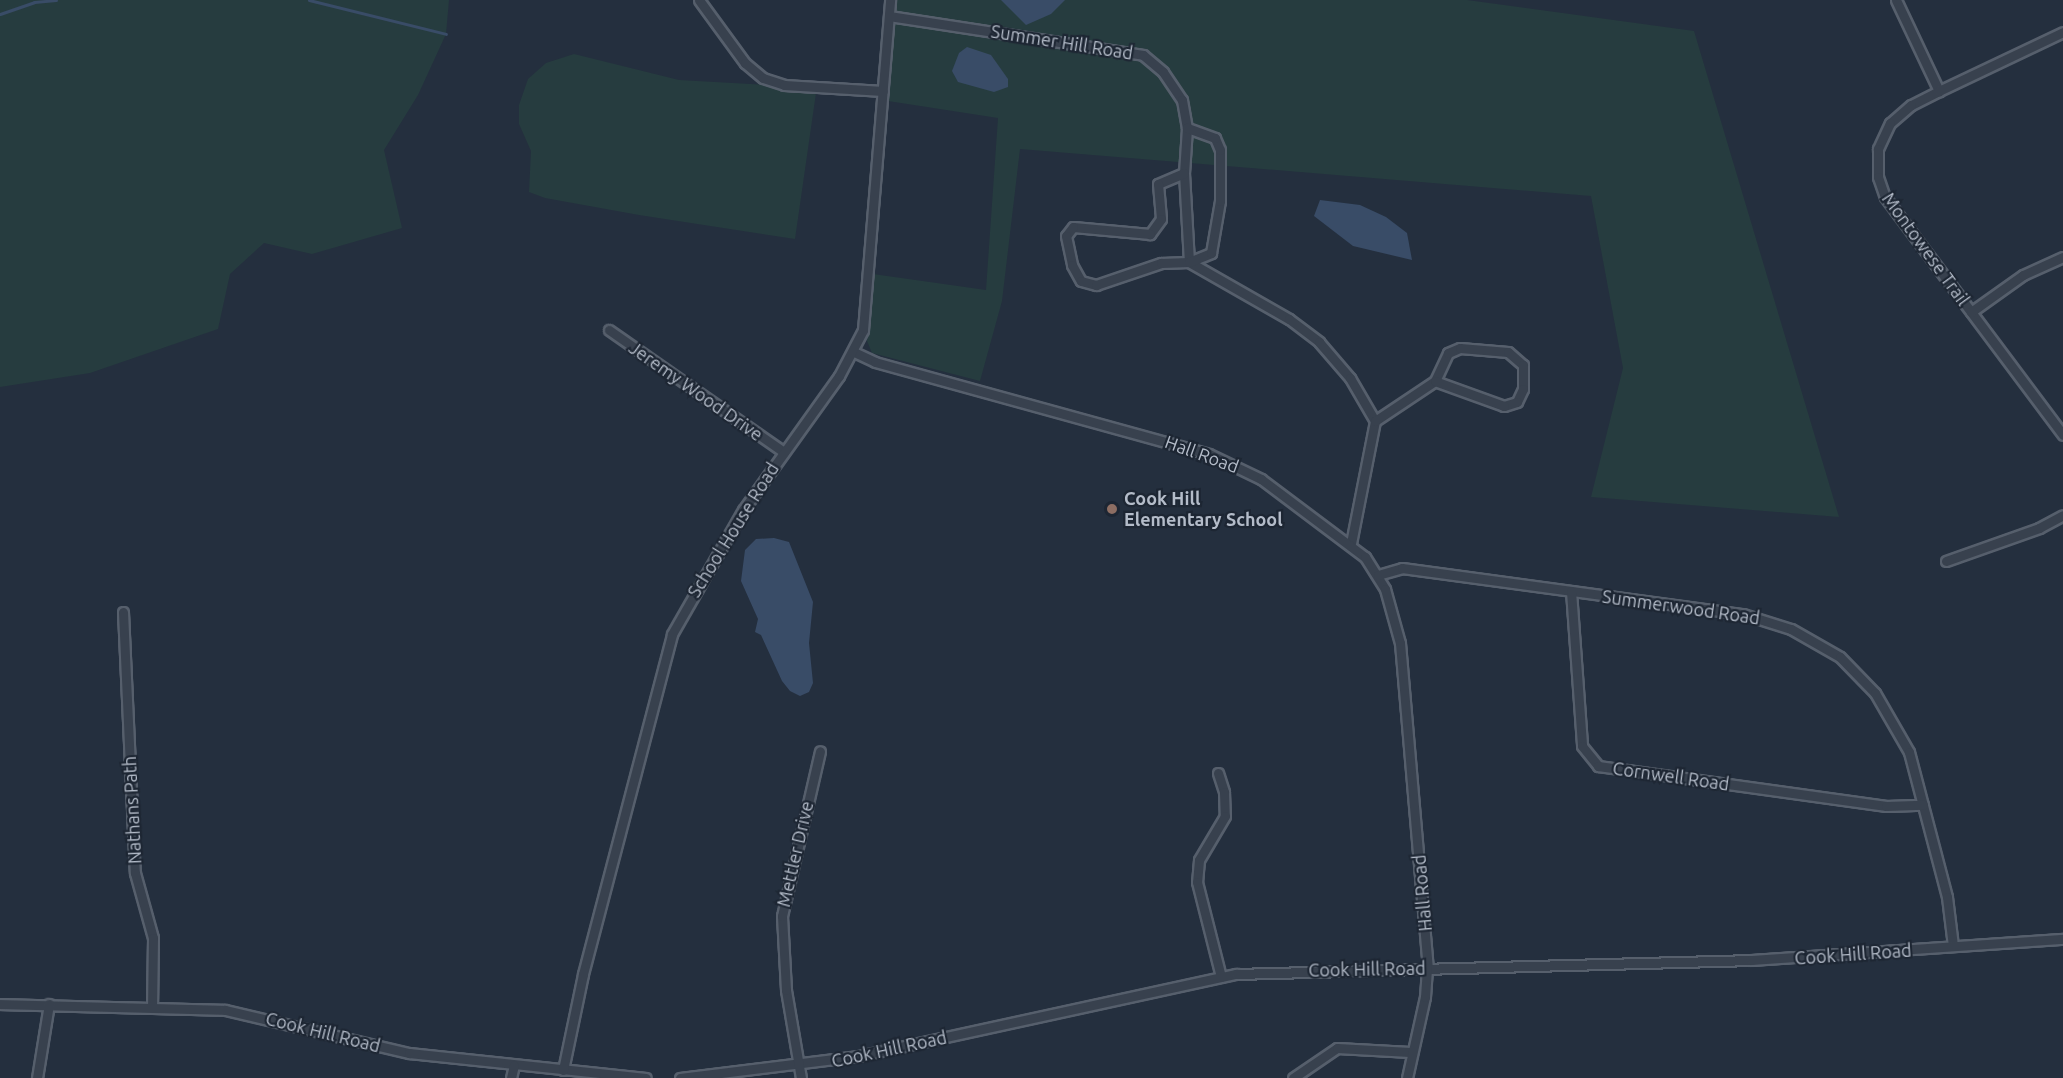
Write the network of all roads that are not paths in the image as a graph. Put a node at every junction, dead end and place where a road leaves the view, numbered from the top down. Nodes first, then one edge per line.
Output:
1 (699, 0) edge
2 (890, 0) edge
3 (1896, 0) edge
4 (889, 16) junction
5 (2063, 32) edge
6 (1938, 91) junction
7 (883, 92) junction
8 (1188, 128) junction
9 (1184, 172) junction
10 (2063, 256) edge
11 (1189, 262) junction
12 (1971, 312) junction
13 (609, 330) dead end
14 (854, 352) junction
15 (1435, 381) junction
16 (1375, 421) junction
17 (2063, 435) edge
18 (784, 452) junction
19 (2063, 515) edge
20 (1352, 543) junction
21 (1946, 561) dead end
22 (1378, 575) junction
23 (1571, 591) junction
24 (123, 612) dead end
25 (820, 751) dead end
26 (1218, 773) dead end
27 (1923, 805) junction
28 (2063, 939) edge
29 (1953, 946) junction
30 (1428, 968) junction
31 (1221, 977) junction
32 (0, 1004) edge
33 (49, 1004) junction
34 (152, 1006) junction
35 (1410, 1052) junction
36 (514, 1065) junction
37 (798, 1066) junction
38 (563, 1070) junction
39 (37, 1078) edge
40 (511, 1078) edge
41 (646, 1078) edge
42 (681, 1078) edge
43 (801, 1078) edge
44 (1293, 1078) edge
45 (1407, 1078) edge

1 - 7 street
2 - 4 street, School House Road
3 - 6 street
4 - 7 street, School House Road
4 - 8 street, Summer Hill Road
5 - 6 street, Montowese Trail
6 - 12 street, Montowese Trail
7 - 14 street, School House Road
8 - 9 street, Summer Hill Road
8 - 11 street
9 - 11 street, Summer Hill Road
9 - 11 street
10 - 12 street
11 - 16 street
12 - 17 street, Montowese Trail
13 - 18 street, Jeremy Wood Drive
14 - 18 street, School House Road
14 - 20 street, Hall Road
15 - 15 street
15 - 16 street
16 - 20 street
18 - 38 street, School House Road
19 - 21 street
20 - 22 street, Hall Road
22 - 23 street, Summerwood Road
22 - 30 street, Hall Road
23 - 27 street, Summerwood Road
23 - 27 street, Cornwell Road
24 - 34 street, Nathans Path
25 - 37 street, Mettler Drive
26 - 31 street
27 - 29 street, Summerwood Road
28 - 29 street, Cook Hill Road
29 - 30 street, Cook Hill Road
30 - 31 street, Cook Hill Road
30 - 35 street, Hall Road
31 - 37 street, Cook Hill Road
32 - 33 street, Cook Hill Road
33 - 34 street, Cook Hill Road
33 - 39 street
34 - 36 street, Cook Hill Road
35 - 44 street
35 - 45 street, Hall Road
36 - 38 street, Cook Hill Road
36 - 40 street
37 - 42 street, Cook Hill Road
37 - 43 street, Mettler Drive
38 - 41 street, Cook Hill Road

